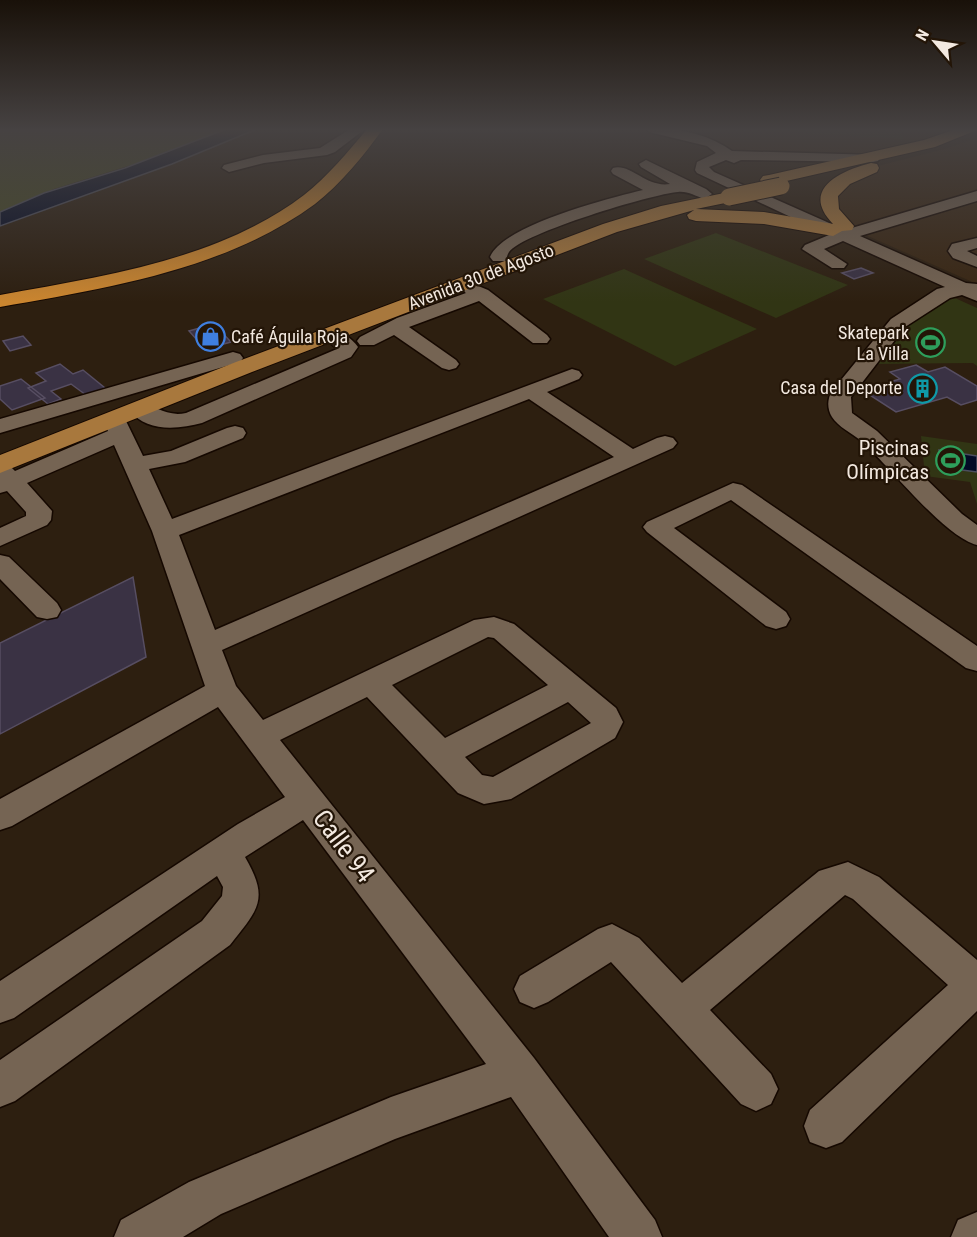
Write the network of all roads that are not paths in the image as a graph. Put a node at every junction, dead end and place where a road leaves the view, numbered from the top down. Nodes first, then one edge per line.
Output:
1 (312, 187) edge
2 (325, 187) edge
3 (649, 187) edge
4 (697, 187) edge
5 (735, 187) edge
6 (748, 187) edge
7 (838, 187) edge
8 (659, 192) junction
9 (709, 192) junction
10 (977, 196) edge
11 (643, 218) junction
12 (902, 218) junction
13 (931, 226) dead end
14 (845, 231) junction
15 (977, 243) edge
16 (499, 257) junction
17 (977, 262) edge
18 (838, 264) dead end
19 (461, 283) junction
20 (973, 289) edge
21 (0, 295) edge
22 (487, 299) junction
23 (0, 301) edge
24 (395, 320) junction
25 (541, 331) dead end
26 (367, 341) dead end
27 (233, 358) junction
28 (449, 364) dead end
29 (572, 375) dead end
30 (531, 391) junction
31 (0, 426) edge
32 (117, 427) junction
33 (235, 433) dead end
34 (665, 443) dead end
35 (0, 451) edge
36 (631, 458) junction
37 (135, 465) junction
38 (3, 475) edge
39 (165, 531) junction
40 (977, 537) edge
41 (0, 538) edge
42 (0, 563) edge
43 (47, 610) dead end
44 (776, 619) dead end
45 (205, 646) junction
46 (977, 661) edge
47 (372, 683) junction
48 (570, 687) junction
49 (222, 690) junction
50 (258, 737) junction
51 (441, 755) junction
52 (309, 800) junction
53 (0, 816) edge
54 (222, 854) junction
55 (977, 984) edge
56 (534, 989) dead end
57 (0, 1004) edge
58 (680, 1010) junction
59 (519, 1073) junction
60 (0, 1086) edge
61 (756, 1089) dead end
62 (826, 1126) dead end
63 (138, 1237) edge
64 (638, 1237) edge

1 - 21 highway
2 - 23 highway
3 - 8 street
4 - 9 street
5 - 14 street
6 - 9 main road, Avenida 30 de Agosto, bridge
7 - 14 main road
8 - 9 street
8 - 16 street
9 - 11 main road, Avenida 30 de Agosto
9 - 16 main road, Avenida 30 de Agosto
10 - 12 street
11 - 14 main road
11 - 19 main road, Avenida 30 de Agosto
12 - 13 street
12 - 14 street
14 - 18 street
14 - 20 street
15 - 17 street
16 - 27 main road, Avenida 30 de Agosto
19 - 22 street
19 - 24 main road, Avenida 30 de Agosto
20 - 40 street
22 - 24 street
22 - 25 street
24 - 26 street
24 - 28 street
24 - 32 main road, Avenida 30 de Agosto
27 - 31 street
27 - 35 main road, Avenida 30 de Agosto
29 - 30 street
30 - 36 street
30 - 39 street
32 - 37 street, Calle 94
32 - 38 main road, Avenida 30 de Agosto
33 - 37 street
34 - 36 street
36 - 45 street
37 - 39 street, Calle 94
38 - 41 street
39 - 45 street, Calle 94
42 - 43 street
44 - 46 street
45 - 49 street, Calle 94
47 - 48 street
47 - 50 street
47 - 51 street
48 - 51 street
48 - 51 street
49 - 50 street, Calle 94
49 - 53 street
50 - 52 street, Calle 94
52 - 54 street
52 - 59 street, Calle 94
54 - 57 street
54 - 60 street
55 - 58 street
55 - 62 street
56 - 58 street
58 - 61 street
59 - 63 street
59 - 64 street, Calle 94

